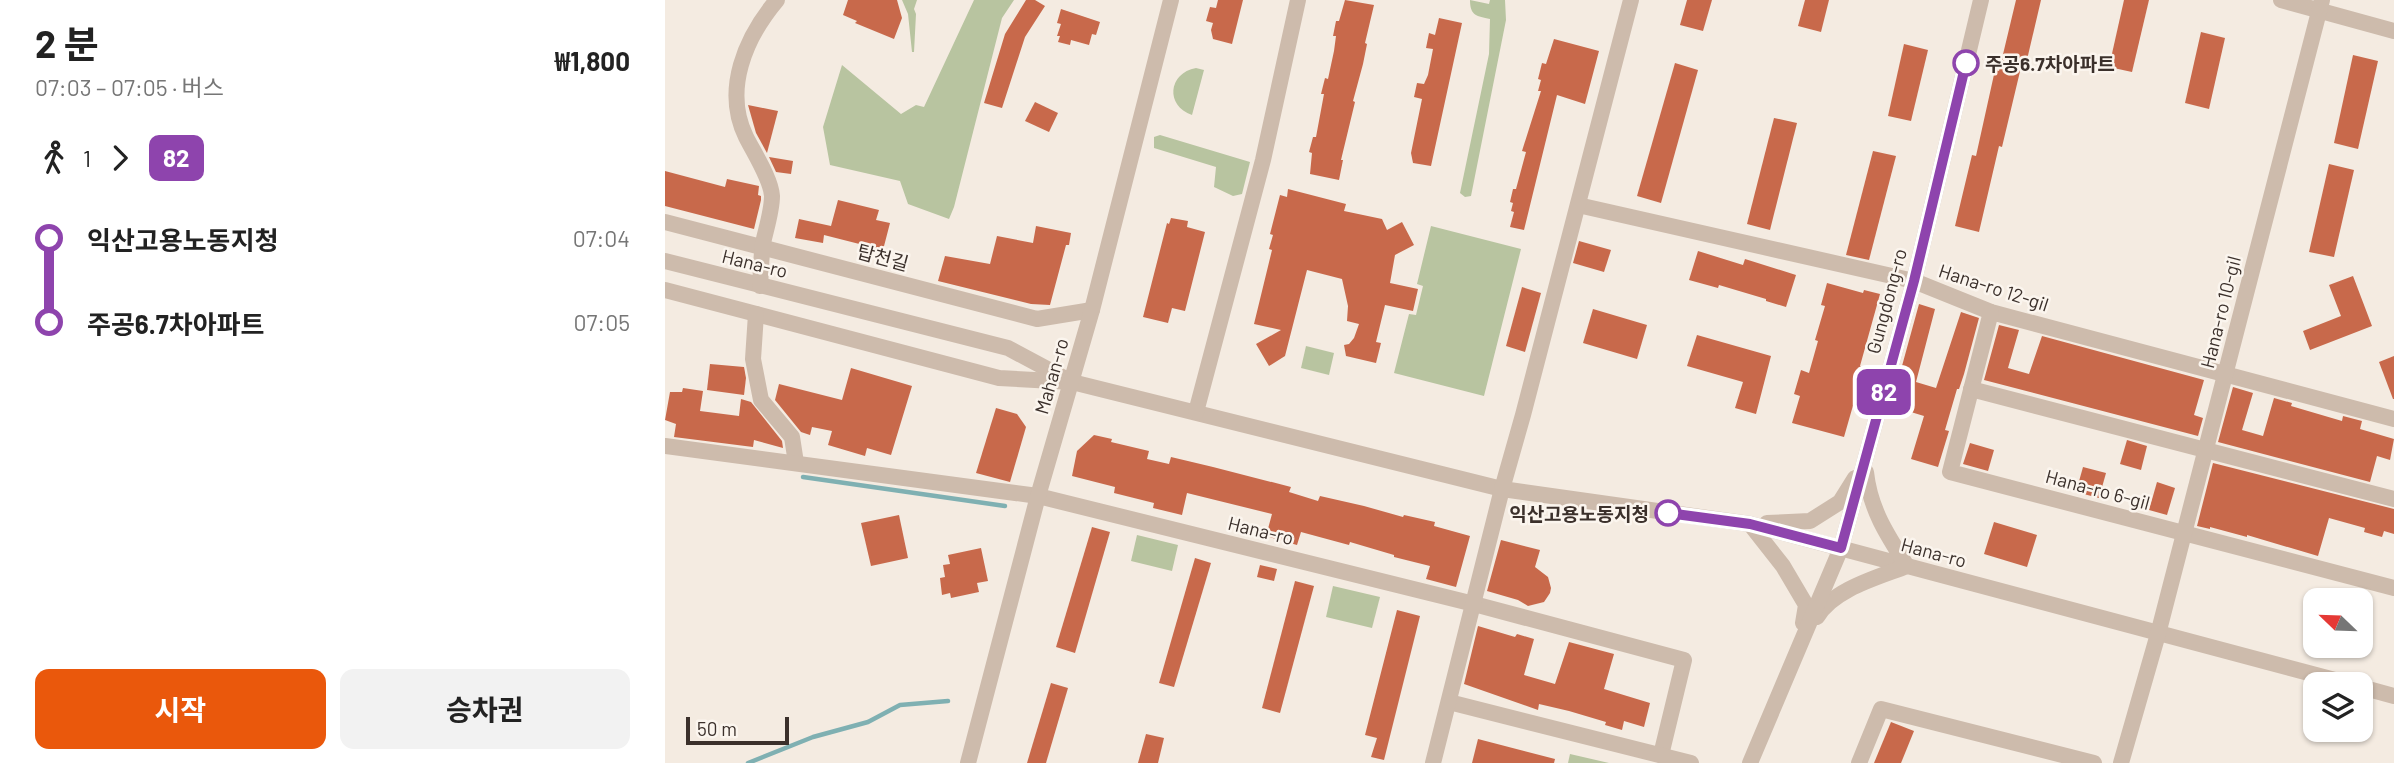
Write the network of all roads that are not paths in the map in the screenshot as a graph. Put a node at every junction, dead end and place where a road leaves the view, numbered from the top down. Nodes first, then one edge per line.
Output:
1 (776, 0) edge
2 (1171, 0) edge
3 (1298, 0) edge
4 (1631, 0) edge
5 (1981, 0) edge
6 (2281, 0) edge
7 (2320, 6) edge
8 (2394, 31) edge
9 (1578, 205) junction
10 (665, 222) edge
11 (762, 247) junction
12 (665, 261) edge
13 (1914, 281) junction
14 (760, 286) junction
15 (665, 290) edge
16 (1092, 310) junction
17 (1991, 312) junction
18 (756, 314) junction
19 (2226, 373) junction
20 (1072, 382) junction
21 (1971, 388) junction
22 (1196, 412) junction
23 (2394, 419) edge
24 (665, 446) edge
25 (2206, 451) junction
26 (1865, 460) junction
27 (796, 463) junction
28 (1502, 489) junction
29 (1038, 496) junction
30 (2394, 499) edge
31 (1750, 524) junction
32 (2184, 534) junction
33 (1841, 548) junction
34 (1907, 566) junction
35 (2394, 588) edge
36 (1473, 604) junction
37 (2158, 634) junction
38 (1798, 649) junction
39 (2304, 672) edge
40 (2373, 690) edge
41 (2394, 696) edge
42 (1449, 702) junction
43 (1661, 755) junction
44 (968, 763) edge
45 (1433, 763) edge
46 (1691, 763) edge
47 (1750, 763) edge
48 (1859, 763) edge
49 (2094, 763) edge
50 (2121, 763) edge

1 - 11 street
2 - 16 street, Mahan-ro
3 - 22 street
4 - 9 street
5 - 13 street, Gungdong-ro
6 - 7 street
7 - 8 street
7 - 19 street, Hana-ro 10-gil
9 - 13 street, Hana-ro 12-gil
9 - 28 street
10 - 11 street, 탑천길
11 - 14 street
11 - 16 street, 탑천길
12 - 14 street, Hana-ro
13 - 17 street, Hana-ro 12-gil
13 - 26 street, Gungdong-ro
14 - 20 street, Hana-ro
15 - 18 street, Hana-ro
16 - 20 street, Mahan-ro
17 - 19 street, Hana-ro 12-gil
17 - 21 street, Hana-ro 6-gil
18 - 20 street, Hana-ro
18 - 27 street
19 - 23 street, Hana-ro 12-gil
19 - 25 street, Hana-ro 10-gil
20 - 22 street, Hana-ro
20 - 29 street, Mahan-ro
21 - 25 street
21 - 32 street, Hana-ro 6-gil
22 - 28 street, Hana-ro
24 - 27 street, Hana-ro
25 - 30 street
25 - 32 street, Hana-ro 10-gil
26 - 31 street
26 - 33 street, Gungdong-ro
26 - 34 street
27 - 29 street, Hana-ro
28 - 31 street, Hana-ro
28 - 36 street
29 - 36 street, Hana-ro
29 - 44 street, Mahan-ro
31 - 33 street, Hana-ro
31 - 38 street
32 - 35 street, Hana-ro 6-gil
32 - 37 street, Hana-ro 10-gil
33 - 34 street, Hana-ro
33 - 38 street, Gungdong-ro
34 - 37 street, Hana-ro
34 - 38 street
36 - 42 street
36 - 43 street, Hana-ro
37 - 39 street, Hana-ro
37 - 50 street, Hana-ro 10-gil
38 - 47 street, Gungdong-ro
40 - 41 street
42 - 43 street
42 - 45 street
43 - 46 street
48 - 49 street

